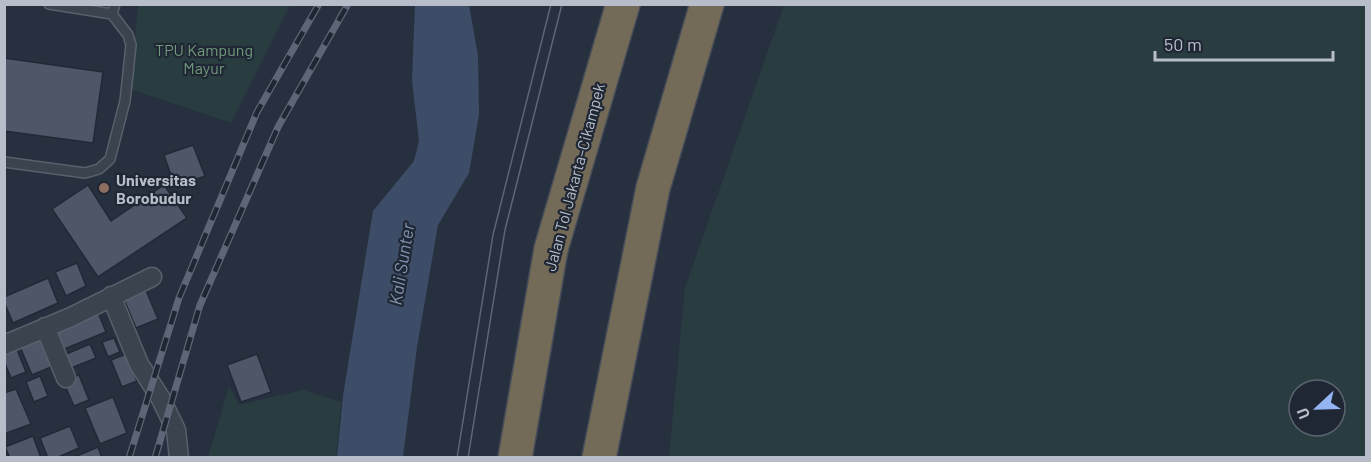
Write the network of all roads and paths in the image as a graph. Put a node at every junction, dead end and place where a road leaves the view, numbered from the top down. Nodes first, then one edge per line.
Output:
1 (49, 4) edge
2 (622, 4) edge
3 (707, 4) edge
4 (93, 7) edge
5 (113, 9) edge
6 (4, 162) edge
7 (152, 277) dead end
8 (111, 296) junction
9 (45, 327) junction
10 (4, 345) edge
11 (66, 378) dead end
12 (179, 458) edge
13 (515, 458) edge
14 (599, 458) edge

1 - 4 lane
2 - 13 highway, Jalan Tol Jakarta–Cikampek
3 - 14 highway
4 - 5 lane
5 - 6 lane
7 - 8 street
8 - 9 street
8 - 12 street
9 - 10 street
9 - 11 street

